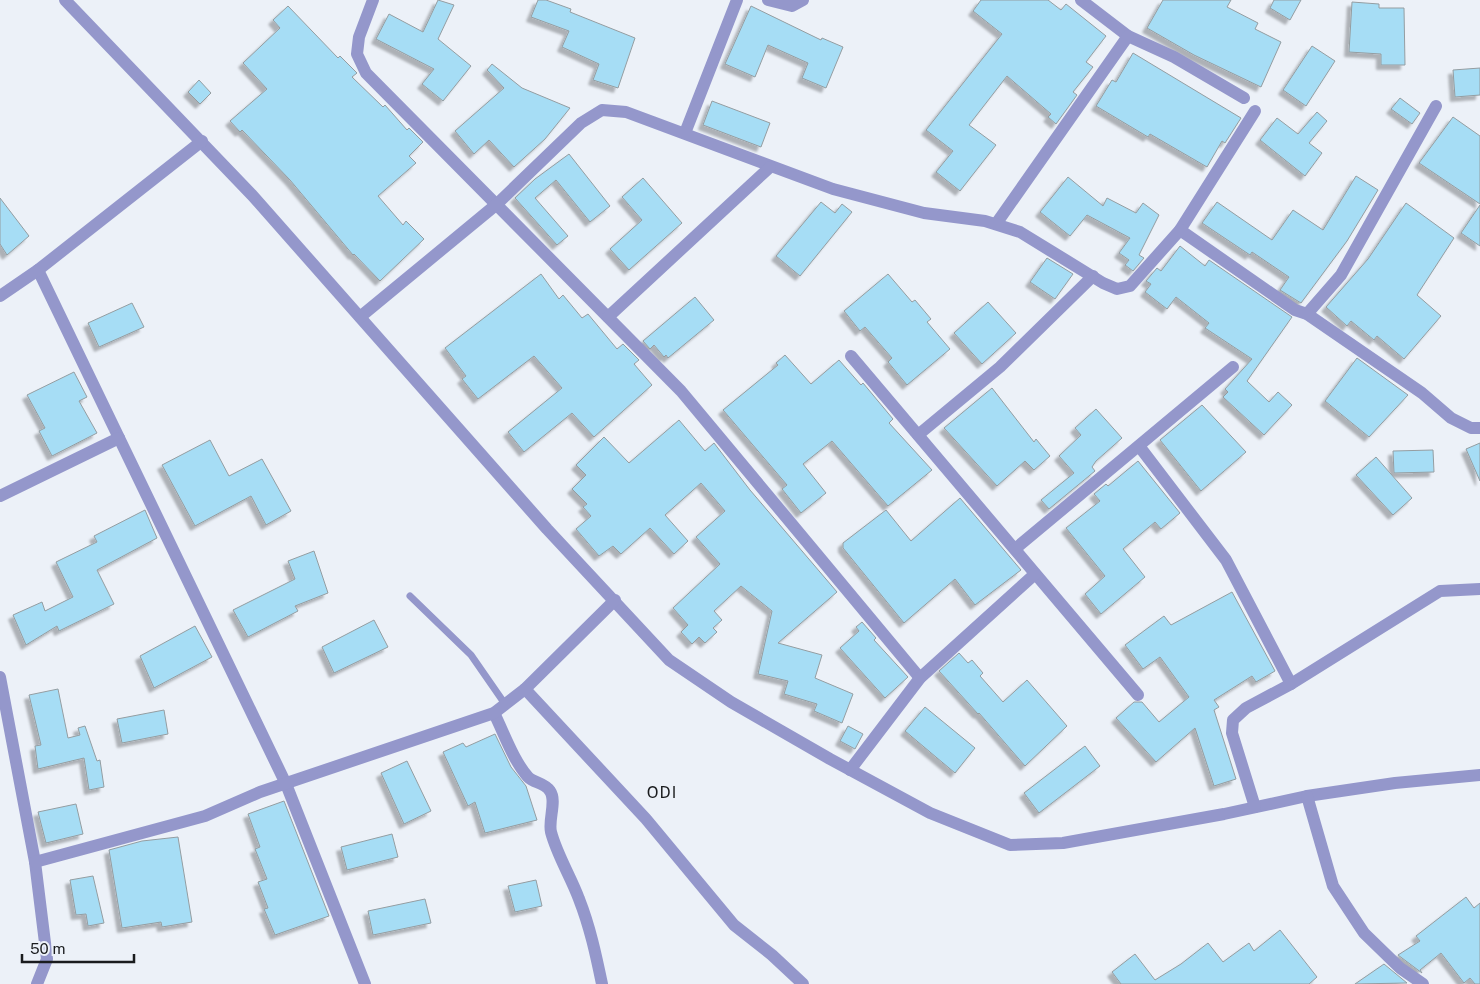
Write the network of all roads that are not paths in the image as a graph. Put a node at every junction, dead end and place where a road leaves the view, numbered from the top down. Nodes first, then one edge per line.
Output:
1 (65, 0) edge
2 (373, 0) edge
3 (737, 0) edge
4 (768, 0) edge
5 (804, 0) edge
6 (1082, 0) edge
7 (1128, 36) junction
8 (1244, 98) dead end
9 (1436, 106) dead end
10 (1255, 111) dead end
11 (685, 133) junction
12 (202, 141) junction
13 (770, 167) junction
14 (497, 204) junction
15 (996, 224) junction
16 (1180, 230) junction
17 (38, 270) junction
18 (1093, 276) junction
19 (0, 296) edge
20 (1308, 314) junction
21 (360, 317) junction
22 (608, 317) junction
23 (851, 356) dead end
24 (1234, 367) dead end
25 (1480, 428) edge
26 (918, 435) junction
27 (119, 438) junction
28 (1139, 446) junction
29 (0, 496) edge
30 (1014, 549) junction
31 (1035, 574) junction
32 (1480, 589) edge
33 (410, 596) dead end
34 (615, 600) junction
35 (0, 677) edge
36 (920, 678) junction
37 (1291, 684) junction
38 (525, 690) junction
39 (1138, 695) dead end
40 (505, 704) junction
41 (494, 713) junction
42 (850, 770) junction
43 (1480, 775) edge
44 (286, 784) junction
45 (1307, 796) junction
46 (1255, 807) junction
47 (35, 862) junction
48 (36, 984) edge
49 (365, 984) edge
50 (602, 984) edge
51 (803, 984) edge
52 (1423, 984) edge

1 - 12 street
2 - 14 street
3 - 11 street
4 - 5 street
6 - 7 street
7 - 8 street
7 - 15 street
9 - 20 street
10 - 16 street
11 - 13 street
11 - 14 street
12 - 17 street
12 - 21 street
13 - 15 street
13 - 22 street
14 - 21 street
14 - 22 street
15 - 18 street
16 - 18 street
16 - 20 street
17 - 19 street
17 - 27 street
18 - 26 street
20 - 25 street
21 - 34 street
22 - 36 street
23 - 26 street
24 - 28 street
26 - 30 street
27 - 29 street
27 - 44 street
28 - 30 street
28 - 37 street
30 - 31 street
31 - 36 street
31 - 39 street
32 - 37 street
33 - 40 lane
34 - 38 street
34 - 42 street
35 - 47 street
36 - 42 street
37 - 46 street
38 - 40 street
38 - 51 street
40 - 41 street
41 - 44 street
41 - 50 street
42 - 46 street
43 - 45 street
44 - 47 street
44 - 49 street
45 - 46 street
45 - 52 street
47 - 48 street

